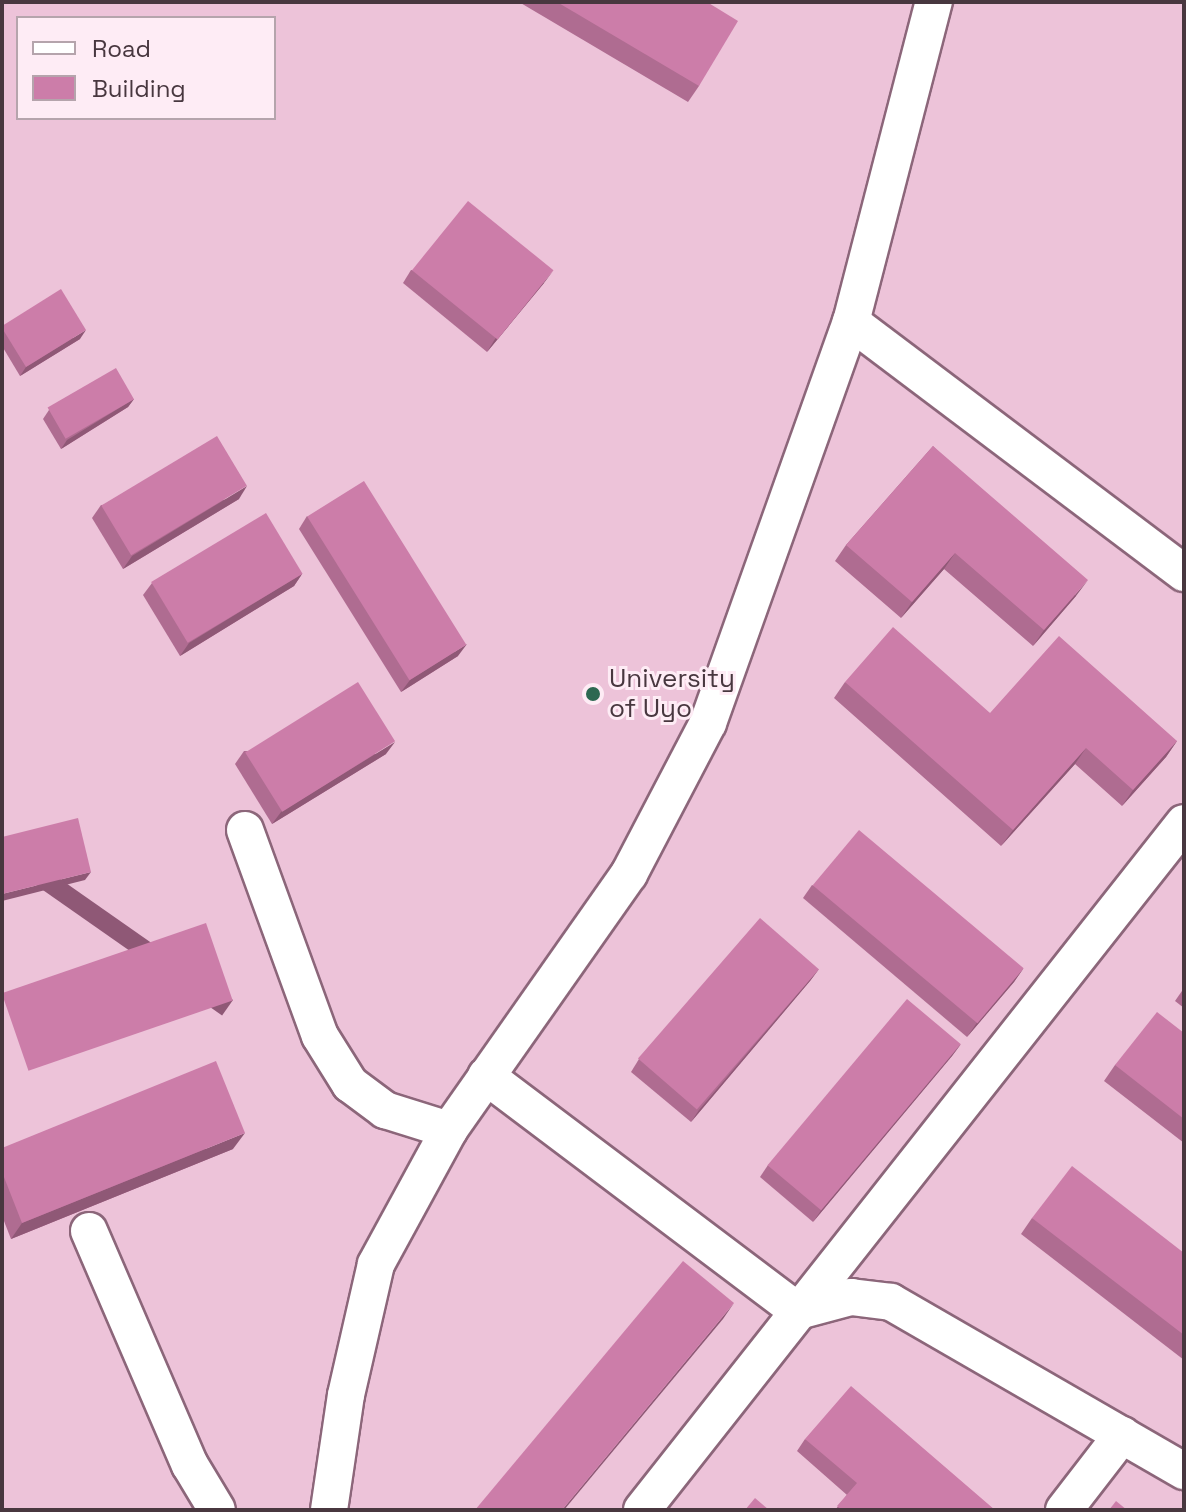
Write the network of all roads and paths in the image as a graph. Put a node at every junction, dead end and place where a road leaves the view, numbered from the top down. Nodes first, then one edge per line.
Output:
1 (934, 2) edge
2 (851, 322) junction
3 (1184, 573) edge
4 (1184, 823) edge
5 (245, 830) dead end
6 (486, 1076) junction
7 (449, 1130) junction
8 (89, 1231) dead end
9 (798, 1311) junction
10 (1122, 1435) junction
11 (1184, 1471) edge
12 (217, 1510) edge
13 (329, 1510) edge
14 (642, 1510) edge
15 (1064, 1510) edge

1 - 2 street
2 - 3 street
2 - 6 street
4 - 9 street
5 - 7 street
6 - 7 street
6 - 9 street
7 - 13 street
8 - 12 street
9 - 10 street
9 - 14 street
10 - 11 street
10 - 15 street

